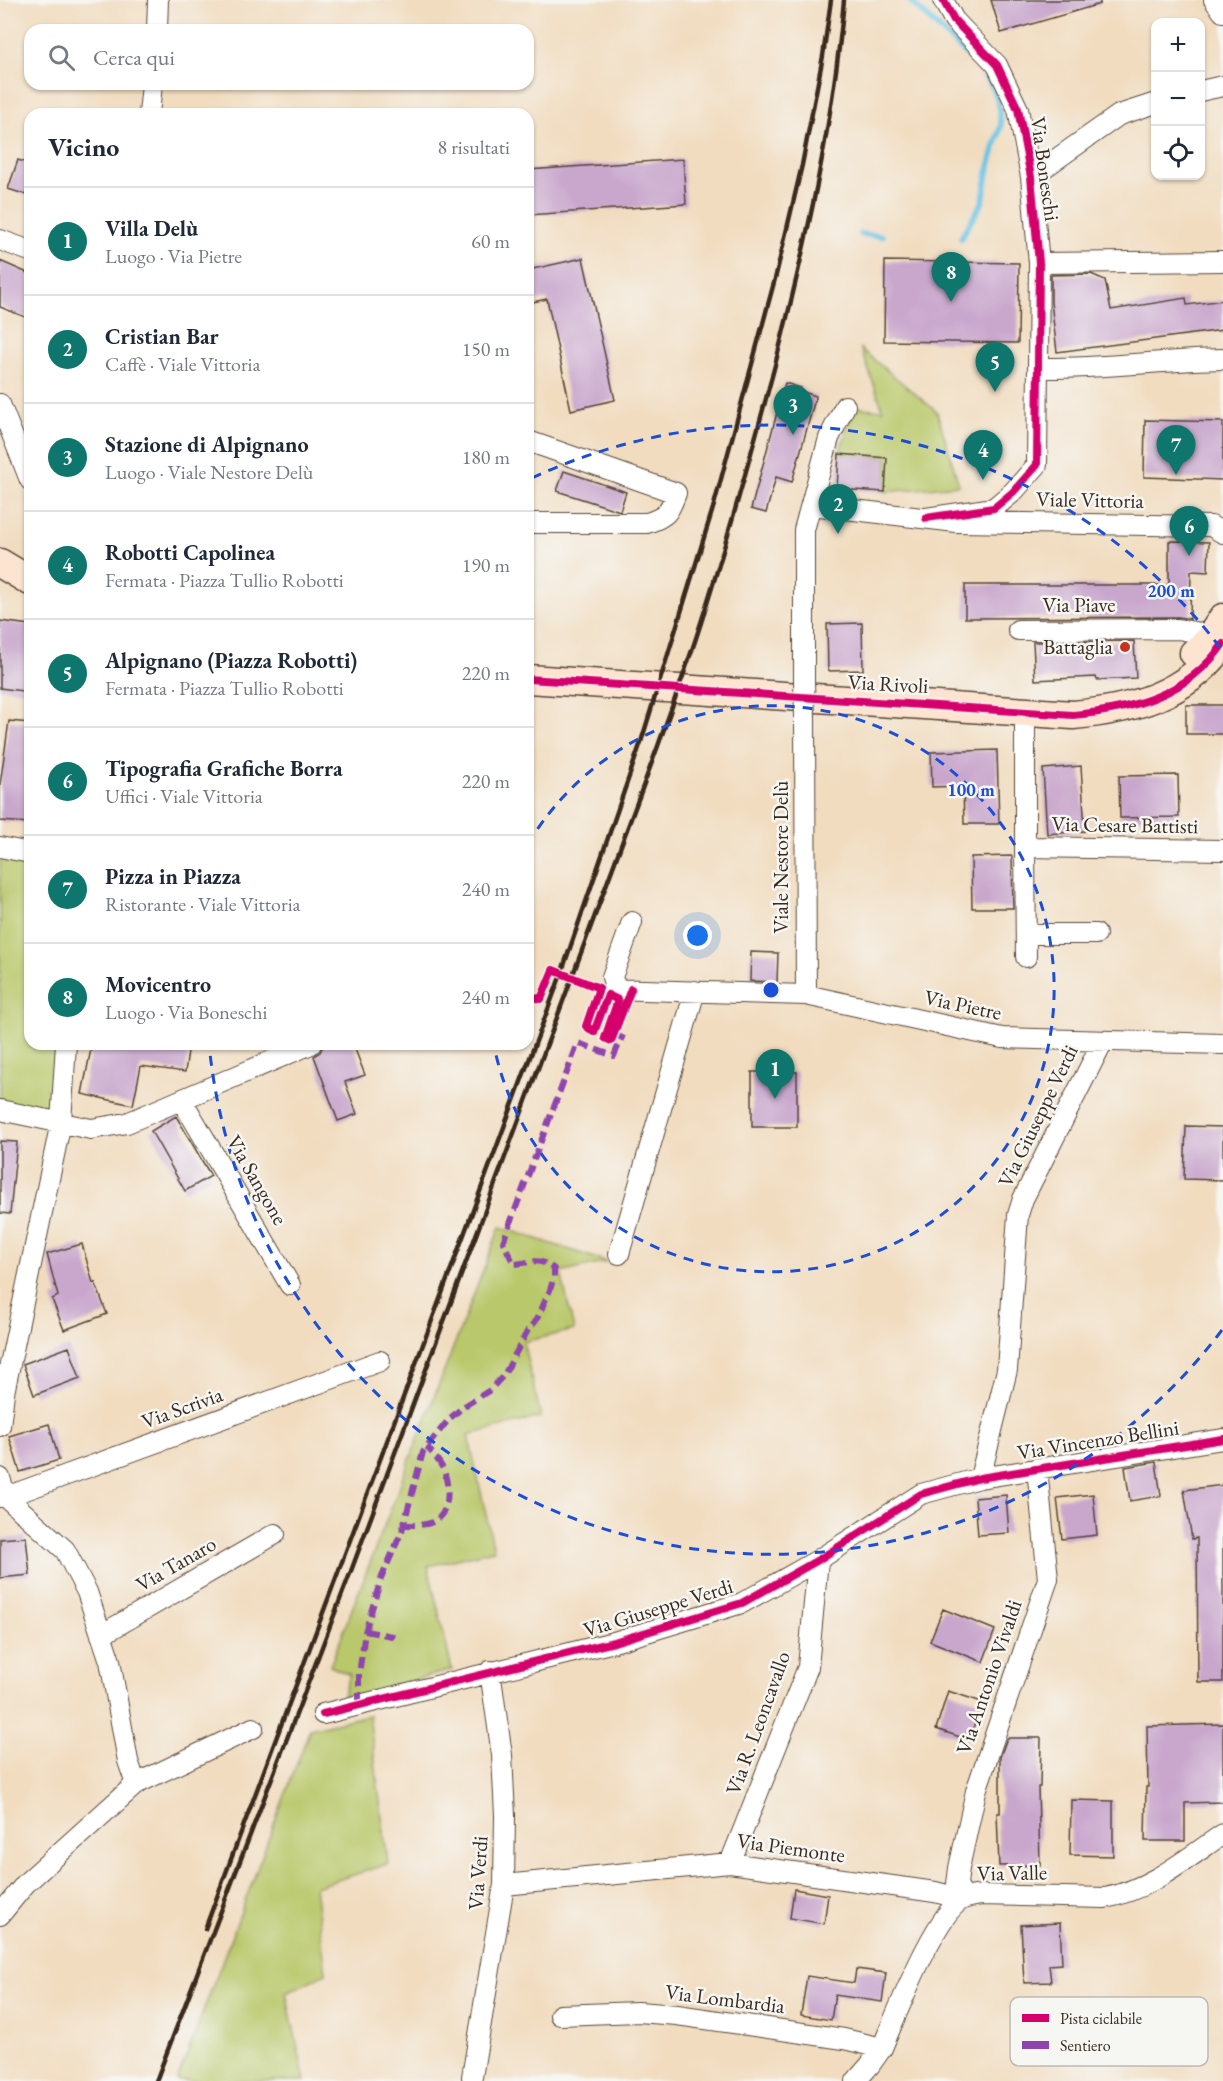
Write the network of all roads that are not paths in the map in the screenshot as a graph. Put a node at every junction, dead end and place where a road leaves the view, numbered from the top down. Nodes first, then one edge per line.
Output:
1 (158, 0) edge
2 (943, 0) edge
3 (1214, 0) edge
4 (1223, 12) edge
5 (156, 24) edge
6 (1223, 86) edge
7 (1205, 89) edge
8 (151, 90) edge
9 (1151, 104) edge
10 (150, 108) edge
11 (1031, 177) junction
12 (0, 240) edge
13 (24, 249) edge
14 (1223, 261) edge
15 (1039, 263) junction
16 (1223, 359) edge
17 (1039, 368) junction
18 (0, 404) edge
19 (845, 405) dead end
20 (534, 443) edge
21 (24, 463) edge
22 (1013, 492) junction
23 (811, 505) junction
24 (926, 518) junction
25 (1030, 522) junction
26 (534, 523) edge
27 (1223, 533) edge
28 (0, 563) edge
29 (24, 577) edge
30 (1018, 630) dead end
31 (1219, 632) edge
32 (534, 679) edge
33 (1025, 710) junction
34 (0, 847) edge
35 (1025, 848) junction
36 (1223, 850) edge
37 (24, 851) edge
38 (632, 922) dead end
39 (1026, 934) junction
40 (1096, 934) dead end
41 (1026, 957) dead end
42 (695, 991) junction
43 (806, 995) junction
44 (1103, 1041) junction
45 (1223, 1044) edge
46 (66, 1050) edge
47 (297, 1050) edge
48 (182, 1100) junction
49 (0, 1110) edge
50 (61, 1122) junction
51 (619, 1254) dead end
52 (290, 1285) dead end
53 (380, 1361) dead end
54 (0, 1426) edge
55 (1223, 1439) edge
56 (1037, 1468) junction
57 (980, 1478) junction
58 (2, 1491) edge
59 (275, 1534) dead end
60 (818, 1560) junction
61 (101, 1635) junction
62 (490, 1671) junction
63 (322, 1714) dead end
64 (254, 1728) dead end
65 (136, 1784) junction
66 (1223, 1834) edge
67 (730, 1863) junction
68 (504, 1885) junction
69 (963, 1899) junction
70 (0, 1915) edge
71 (560, 2015) dead end
72 (882, 2048) junction
73 (472, 2076) dead end
74 (856, 2081) edge

1 - 5 street
2 - 11 street, Via Boneschi
3 - 4 street
6 - 7 street
8 - 10 street
9 - 11 street, Via Boneschi
11 - 15 street, Via Boneschi
12 - 13 street
14 - 15 street
15 - 17 street, Via Boneschi
16 - 17 street
17 - 22 street, Via Boneschi
18 - 21 street
19 - 23 street
20 - 26 street
22 - 24 street, Via Boneschi
22 - 25 street
23 - 24 street, Viale Vittoria
23 - 43 street, Viale Nestore Delù, bridge
24 - 25 street, Viale Vittoria
25 - 27 street, Viale Vittoria
28 - 29 street
30 - 31 street, Via Piave
31 - 33 street, Via Rivoli
32 - 33 street, Via Rivoli
33 - 35 street, Via Cesare Battisti
34 - 37 street
35 - 36 street, Via Cesare Battisti
35 - 39 street, Via Cesare Battisti
38 - 42 street, Via Pietre
39 - 40 street
39 - 41 street, Via Cesare Battisti
42 - 43 street, Via Pietre
42 - 51 street
43 - 44 street, Via Pietre
44 - 45 street, Via Pietre
44 - 57 street, Via Giuseppe Verdi
46 - 50 street
47 - 48 street
48 - 50 street
48 - 52 street, Via Sangone
49 - 50 street
50 - 54 street
53 - 58 street, Via Scrivia
55 - 56 street, Via Vincenzo Bellini
56 - 57 street, Via Vincenzo Bellini
56 - 69 street, Via Antonio Vivaldi
57 - 60 street, Via Giuseppe Verdi
58 - 61 street
59 - 61 street, Via Tanaro
60 - 62 street, Via Giuseppe Verdi
60 - 67 street, Via R. Leoncavallo
61 - 65 street
62 - 63 street, Via Giuseppe Verdi
62 - 68 street, Via Verdi
64 - 65 street
65 - 70 street
66 - 69 street, Via Valle
67 - 68 street, Via Piemonte
67 - 69 street, Via Piemonte
68 - 73 street, Via Verdi
69 - 72 street, Via Valle
71 - 72 street, Via Lombardia
72 - 74 street, Via Valle

